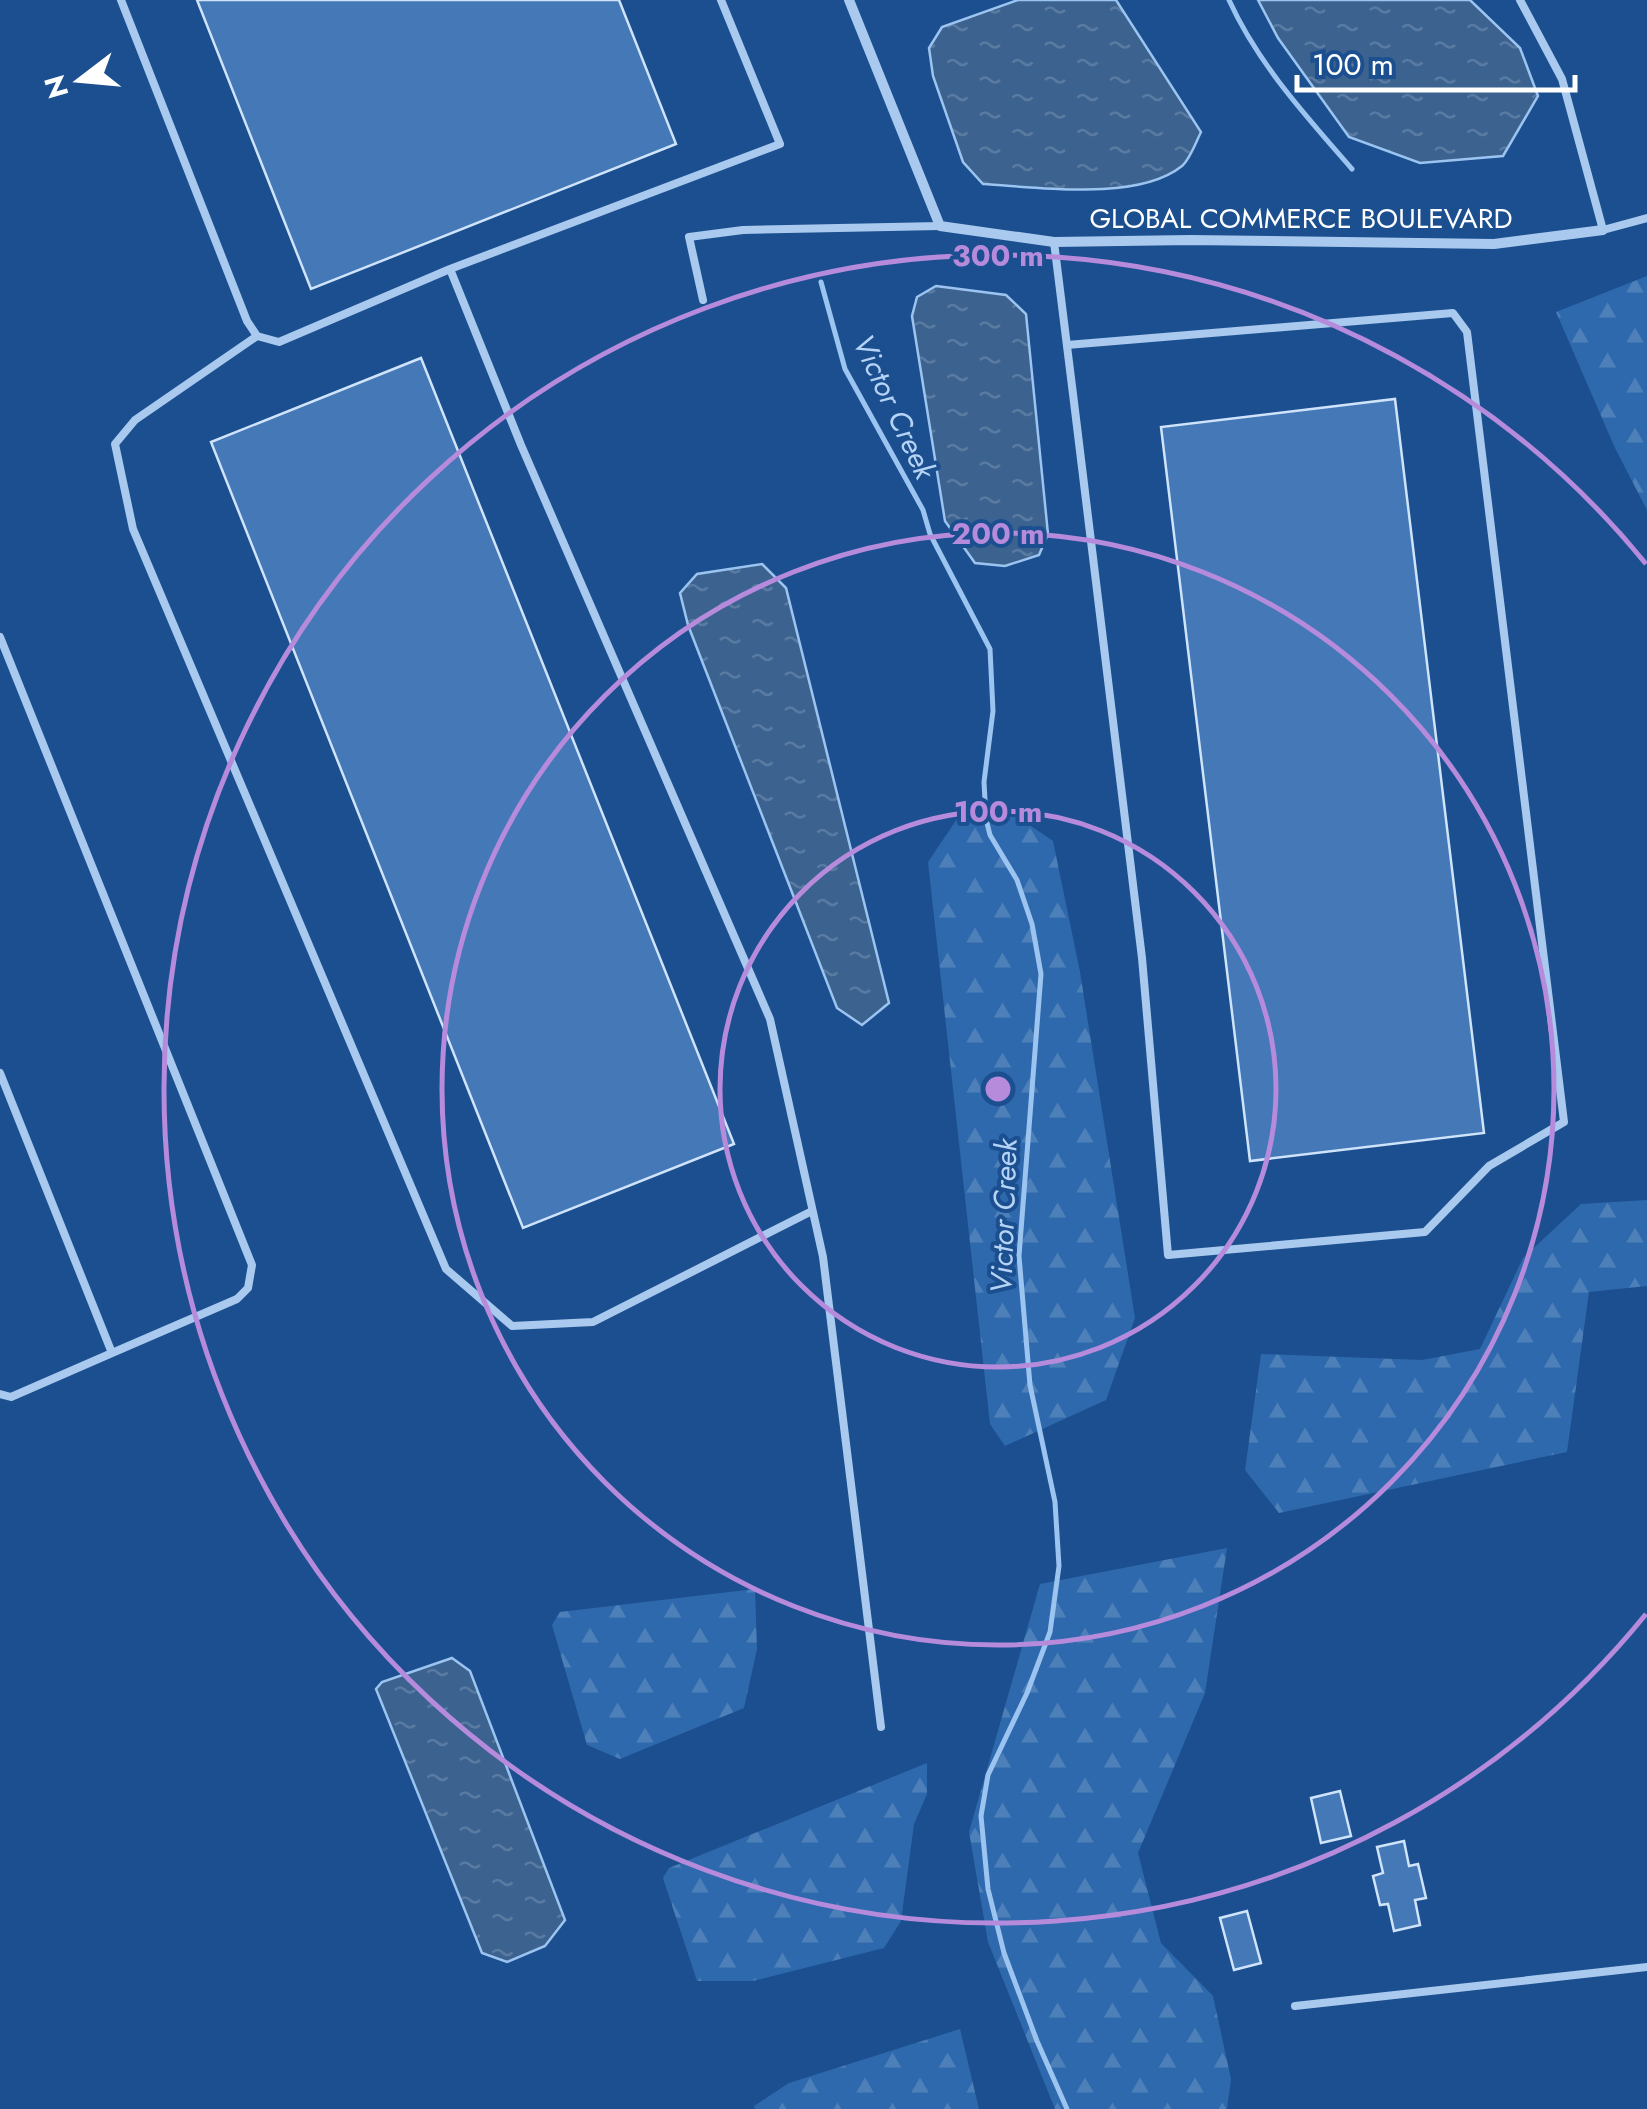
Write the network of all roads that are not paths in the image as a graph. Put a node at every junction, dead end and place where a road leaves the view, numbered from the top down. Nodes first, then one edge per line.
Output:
1 (121, 0) edge
2 (721, 0) edge
3 (849, 0) edge
4 (1520, 0) edge
5 (1647, 218) edge
6 (940, 226) junction
7 (1603, 230) junction
8 (1054, 242) junction
9 (450, 269) junction
10 (703, 300) dead end
11 (257, 336) junction
12 (1067, 345) junction
13 (0, 637) edge
14 (0, 1074) edge
15 (812, 1212) junction
16 (112, 1354) junction
17 (0, 1394) edge
18 (881, 1727) dead end
19 (1647, 1967) edge
20 (1295, 2006) dead end

1 - 11 lane
2 - 9 lane
3 - 6 street
4 - 7 lane
5 - 7 lane
6 - 8 street, GLOBAL COMMERCE BOULEVARD
6 - 10 lane
7 - 8 street, GLOBAL COMMERCE BOULEVARD
8 - 12 lane
9 - 11 lane
9 - 15 lane
11 - 15 lane
12 - 12 lane
13 - 16 lane
14 - 16 lane
15 - 18 lane
16 - 17 lane
19 - 20 lane

